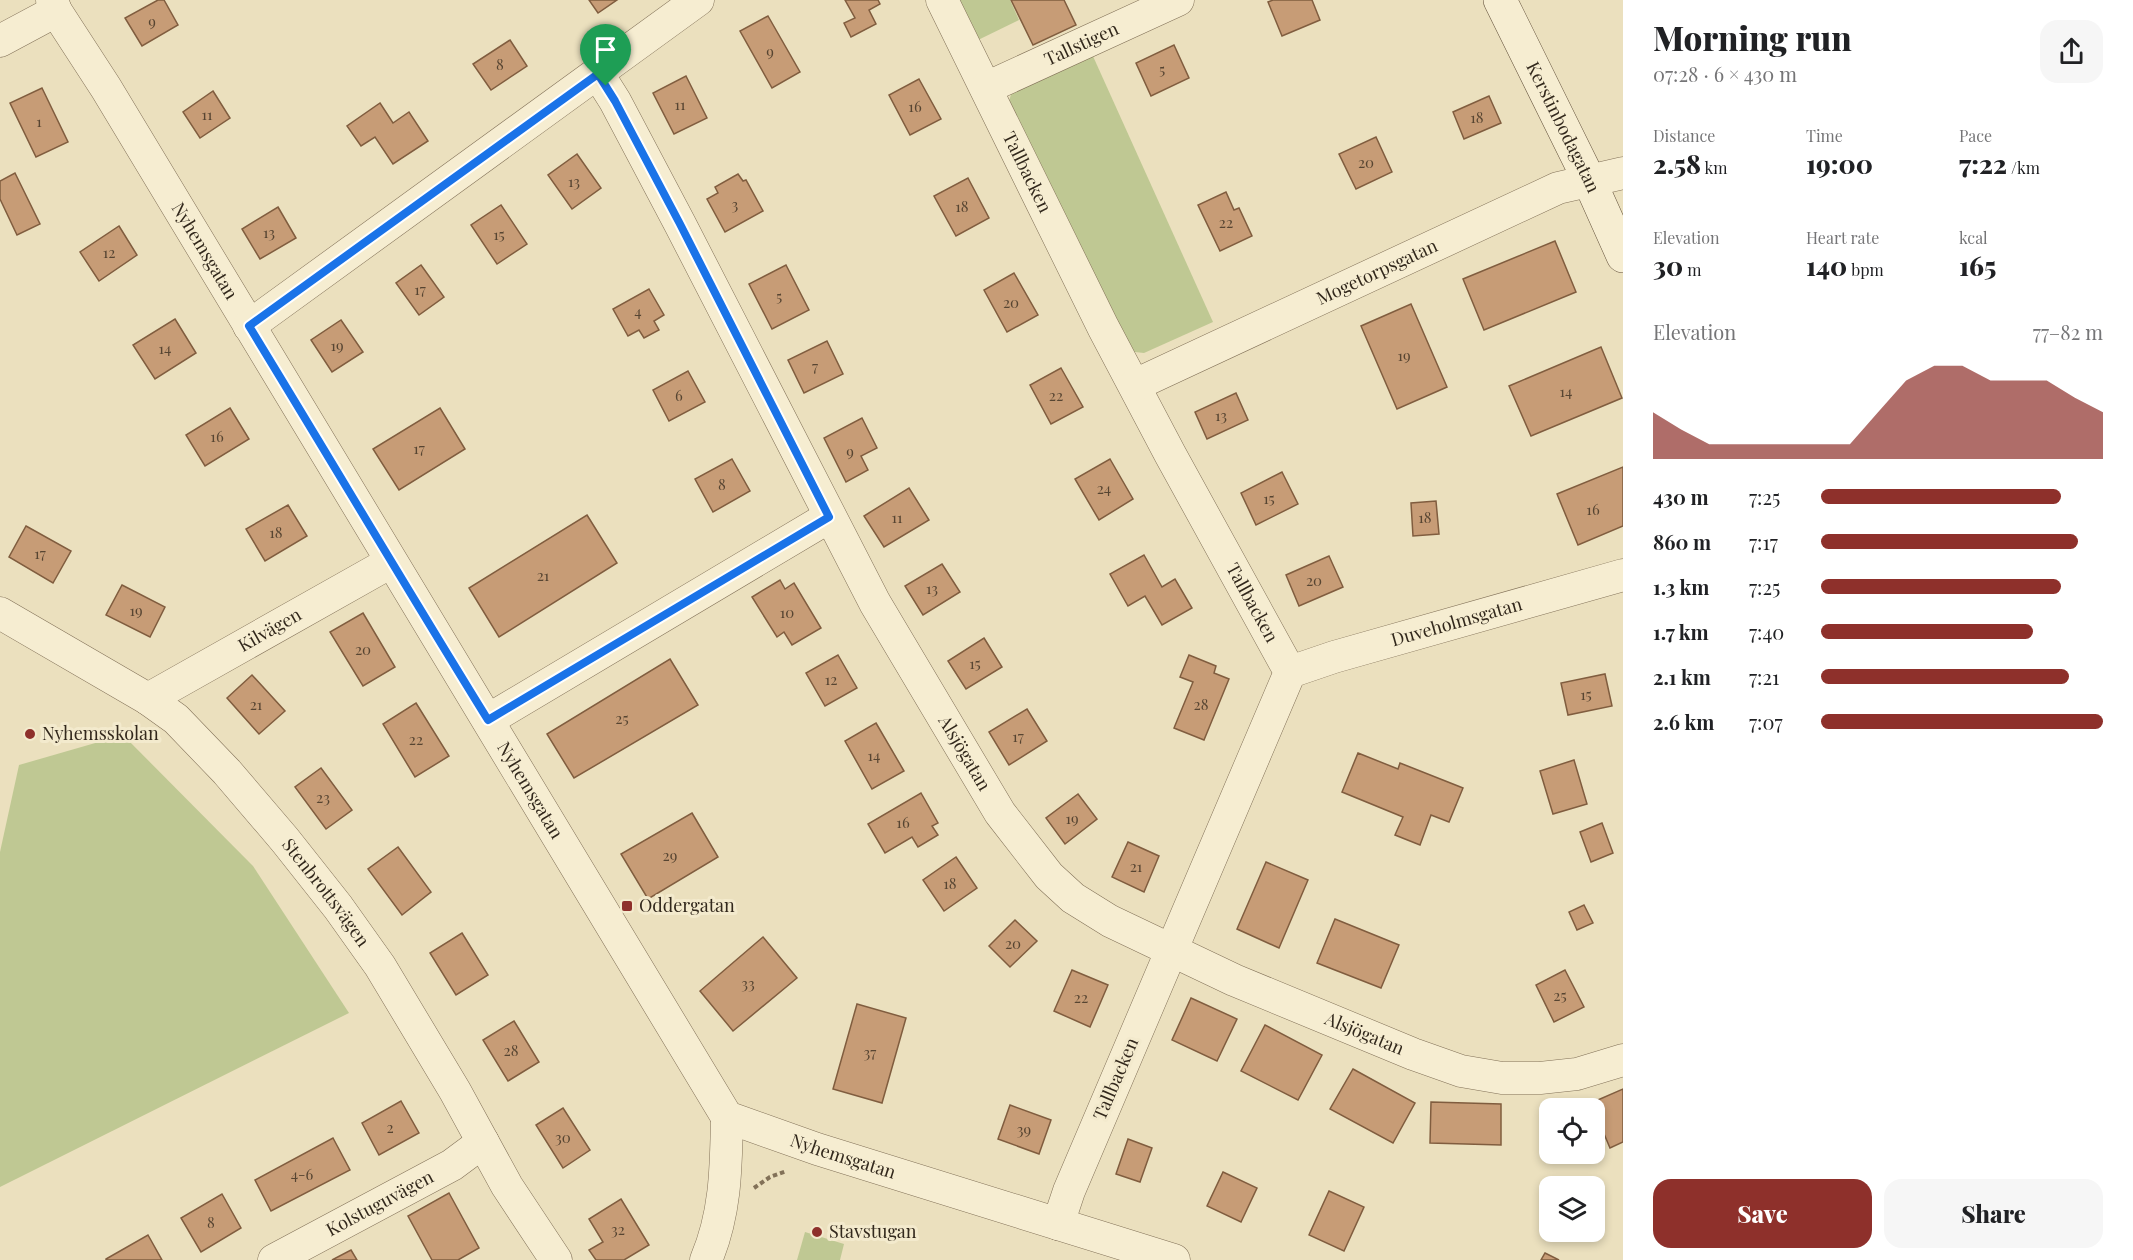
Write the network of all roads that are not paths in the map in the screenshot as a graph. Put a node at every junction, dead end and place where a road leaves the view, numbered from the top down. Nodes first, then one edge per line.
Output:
1 (698, 0) edge
2 (942, 0) edge
3 (1178, 0) edge
4 (1500, 0) edge
5 (54, 6) edge
6 (0, 40) edge
7 (598, 74) junction
8 (986, 88) junction
9 (1623, 173) edge
10 (1589, 180) junction
11 (1623, 256) edge
12 (249, 326) junction
13 (1135, 385) junction
14 (829, 517) junction
15 (390, 562) junction
16 (1623, 575) edge
17 (0, 613) edge
18 (1290, 672) junction
19 (148, 699) junction
20 (488, 720) junction
21 (1171, 950) junction
22 (1623, 1060) edge
23 (727, 1117) junction
24 (483, 1142) junction
25 (1058, 1224) junction
26 (274, 1260) edge
27 (556, 1260) edge
28 (706, 1260) edge
29 (1174, 1260) edge

1 - 7 street
2 - 8 street, Tallbacken
3 - 8 street, Tallstigen
4 - 10 street, Kerstinbodagatan
5 - 6 street
5 - 12 street, Nyhemsgatan
7 - 12 street
7 - 14 street, Alsjögatan
8 - 13 street, Tallbacken
9 - 10 street, Mogetorpsgatan
10 - 11 street, Kerstinbodagatan
10 - 13 street, Mogetorpsgatan
12 - 15 street, Nyhemsgatan
13 - 18 street, Tallbacken
14 - 20 street
14 - 21 street, Alsjögatan
15 - 19 street, Kilvägen
15 - 20 street, Nyhemsgatan
16 - 18 street, Duveholmsgatan
17 - 19 street, Stenbrottsvägen
18 - 21 street, Tallbacken
19 - 24 street, Stenbrottsvägen
20 - 23 street, Nyhemsgatan
21 - 22 street, Alsjögatan
21 - 25 street, Tallbacken
23 - 25 street, Nyhemsgatan
23 - 28 street
24 - 26 street, Kolstuguvägen
24 - 27 street, Stenbrottsvägen
25 - 29 street, Nyhemsgatan

